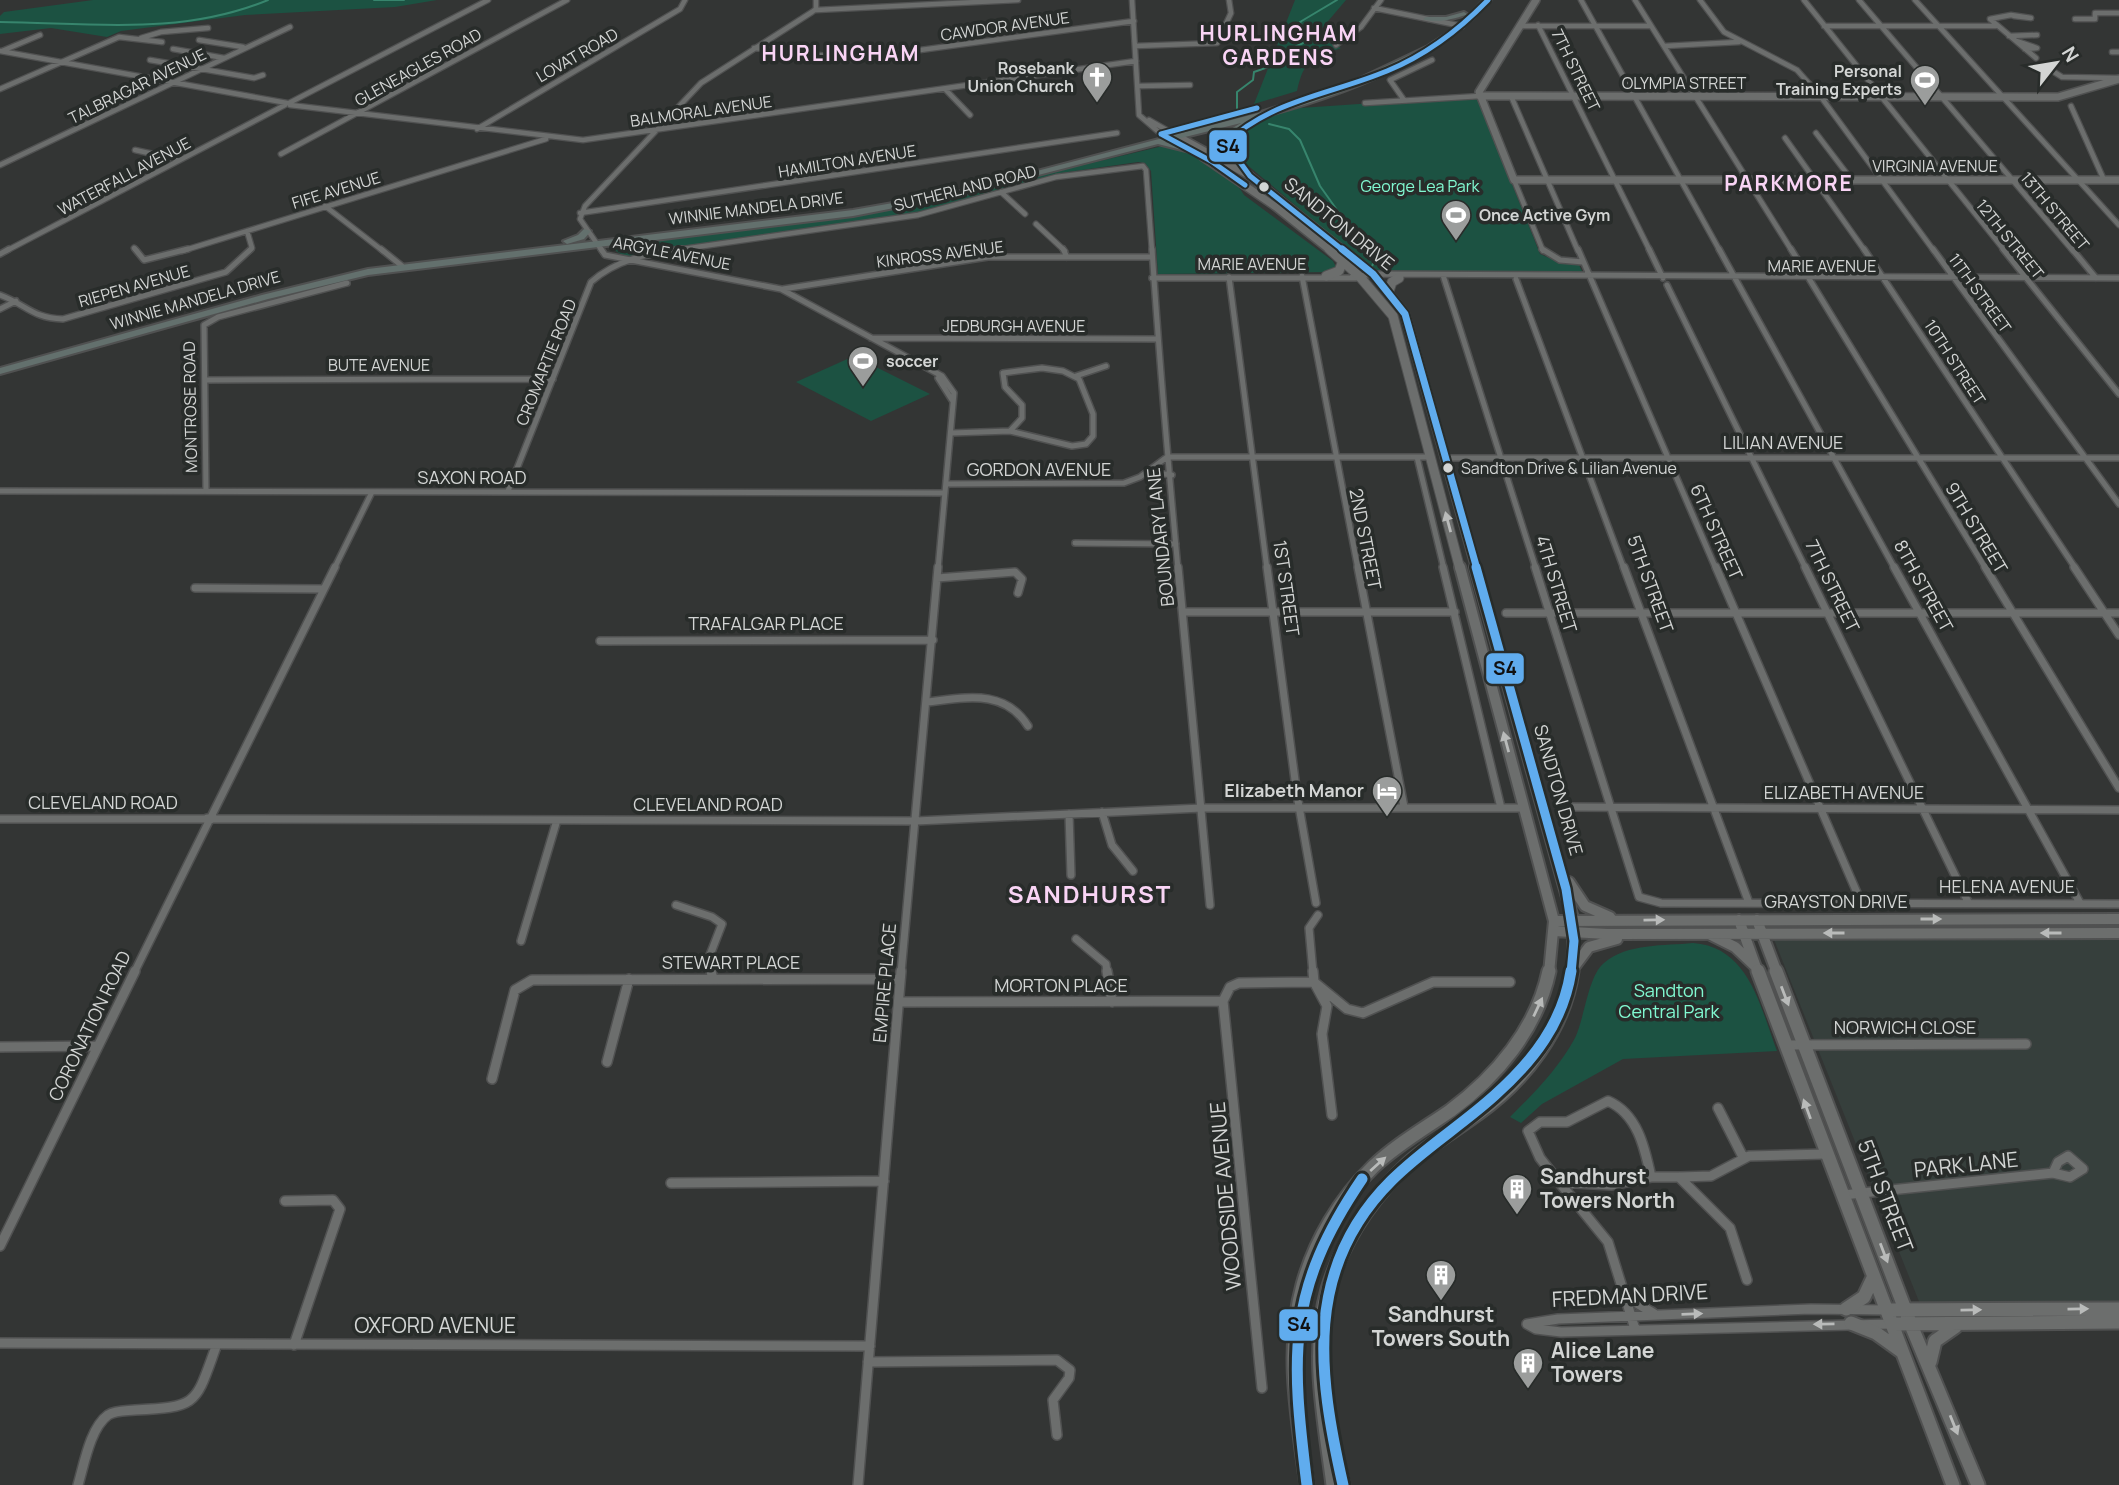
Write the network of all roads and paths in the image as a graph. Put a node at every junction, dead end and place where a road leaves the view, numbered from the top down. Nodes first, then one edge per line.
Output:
1 (488, 0) edge
2 (567, 0) edge
3 (685, 0) edge
4 (816, 0) edge
5 (1018, 0) edge
6 (1132, 0) edge
7 (1229, 0) edge
8 (1381, 0) edge
9 (1477, 0) edge
10 (1488, 0) edge
11 (1536, 0) edge
12 (1581, 0) edge
13 (1635, 0) edge
14 (1700, 0) edge
15 (1804, 0) edge
16 (1859, 0) edge
17 (1914, 0) edge
18 (816, 10) junction
19 (1373, 10) junction
20 (2119, 13) edge
21 (1464, 14) junction
22 (2014, 16) dead end
23 (2075, 19) dead end
24 (1134, 21) junction
25 (1428, 21) junction
26 (1595, 25) junction
27 (1456, 26) junction
28 (1519, 26) junction
29 (1538, 26) junction
30 (1651, 26) junction
31 (1825, 26) junction
32 (1881, 26) junction
33 (1938, 26) junction
34 (1996, 26) junction
35 (208, 27) dead end
36 (287, 29) dead end
37 (184, 30) junction
38 (1441, 33) junction
39 (40, 35) dead end
40 (2038, 35) dead end
41 (176, 36) dead end
42 (141, 38) junction
43 (2011, 38) junction
44 (199, 40) dead end
45 (162, 42) dead end
46 (1740, 42) junction
47 (1336, 45) dead end
48 (1135, 46) junction
49 (1665, 46) junction
50 (245, 48) junction
51 (754, 48) junction
52 (173, 49) dead end
53 (2025, 49) junction
54 (1, 51) edge
55 (2112, 52) dead end
56 (2119, 52) edge
57 (224, 58) junction
58 (2036, 58) dead end
59 (150, 60) dead end
60 (1433, 60) dead end
61 (61, 62) junction
62 (1137, 63) junction
63 (2043, 65) dead end
64 (200, 69) junction
65 (263, 75) dead end
66 (2119, 79) edge
67 (172, 82) junction
68 (1190, 85) dead end
69 (1139, 86) junction
70 (0, 89) edge
71 (945, 89) junction
72 (1480, 96) junction
73 (1511, 96) junction
74 (1573, 96) junction
75 (1634, 97) junction
76 (1695, 97) junction
77 (1821, 97) junction
78 (1881, 97) junction
79 (1942, 97) junction
80 (2003, 97) junction
81 (1404, 100) junction
82 (1365, 103) dead end
83 (288, 104) junction
84 (2071, 106) dead end
85 (1140, 109) junction
86 (355, 115) junction
87 (970, 115) dead end
88 (1261, 115) junction
89 (477, 129) junction
90 (653, 130) junction
91 (1118, 133) dead end
92 (1816, 133) dead end
93 (1170, 135) junction
94 (550, 137) junction
95 (1785, 138) dead end
96 (1144, 145) junction
97 (135, 150) dead end
98 (1190, 150) junction
99 (281, 154) dead end
100 (0, 165) edge
101 (1143, 166) joint
102 (159, 171) junction
103 (1250, 176) junction
104 (1615, 179) junction
105 (1681, 179) junction
106 (1851, 179) junction
107 (1514, 180) junction
108 (1548, 180) junction
109 (1746, 180) junction
110 (1813, 180) junction
111 (1881, 180) junction
112 (1947, 180) junction
113 (2013, 180) junction
114 (2079, 180) junction
115 (2104, 180) junction
116 (2119, 180) edge
117 (1001, 192) junction
118 (325, 206) junction
119 (580, 214) junction
120 (1025, 214) dead end
121 (1036, 224) dead end
122 (2118, 224) edge
123 (247, 231) junction
124 (590, 236) junction
125 (608, 237) joint
126 (134, 248) dead end
127 (1059, 248) junction
128 (0, 254) edge
129 (1059, 257) junction
130 (1067, 257) junction
131 (1150, 257) junction
132 (627, 260) junction
133 (1342, 262) junction
134 (1583, 262) junction
135 (399, 264) junction
136 (1302, 276) junction
137 (1326, 276) junction
138 (1375, 276) junction
139 (1444, 276) junction
140 (1229, 277) junction
141 (1357, 277) junction
142 (1524, 277) junction
143 (1591, 277) junction
144 (1152, 278) junction
145 (1399, 278) junction
146 (1884, 278) junction
147 (1954, 278) junction
148 (2026, 278) junction
149 (2096, 278) junction
150 (2119, 278) edge
151 (1516, 279) junction
152 (1810, 280) junction
153 (1665, 281) junction
154 (1736, 281) junction
155 (347, 283) dead end
156 (779, 290) junction
157 (1389, 291) junction
158 (0, 295) edge
159 (16, 301) junction
160 (0, 309) edge
161 (870, 338) junction
162 (1157, 339) junction
163 (0, 364) edge
164 (1106, 366) dead end
165 (0, 371) edge
166 (1076, 376) junction
167 (553, 379) junction
168 (205, 380) junction
169 (2119, 394) edge
170 (951, 430) junction
171 (1011, 430) junction
172 (1335, 456) junction
173 (1167, 457) junction
174 (1253, 457) junction
175 (1417, 457) junction
176 (1431, 457) junction
177 (1500, 457) junction
178 (1584, 457) junction
179 (1666, 457) junction
180 (1833, 457) junction
181 (2000, 457) junction
182 (2085, 457) junction
183 (1446, 458) junction
184 (1750, 458) junction
185 (1917, 458) junction
186 (2119, 458) edge
187 (1148, 472) junction
188 (1172, 475) junction
189 (945, 489) junction
190 (0, 491) edge
191 (206, 491) junction
192 (508, 491) junction
193 (372, 492) junction
194 (2119, 504) edge
195 (1075, 543) dead end
196 (1176, 544) junction
197 (937, 578) junction
198 (195, 588) dead end
199 (324, 589) junction
200 (1018, 593) dead end
201 (1184, 612) junction
202 (1273, 612) junction
203 (1364, 612) junction
204 (1455, 612) junction
205 (2104, 612) junction
206 (1506, 613) dead end
207 (1548, 613) junction
208 (1641, 613) junction
209 (1828, 613) junction
210 (1920, 613) junction
211 (2119, 613) edge
212 (1735, 614) junction
213 (2012, 614) junction
214 (2119, 635) edge
215 (933, 639) junction
216 (600, 641) dead end
217 (927, 702) junction
218 (1028, 726) dead end
219 (2119, 788) edge
220 (1300, 806) junction
221 (1404, 807) junction
222 (1524, 807) junction
223 (1569, 807) dead end
224 (1609, 807) junction
225 (1202, 808) junction
226 (1501, 808) junction
227 (1714, 809) junction
228 (1819, 809) junction
229 (1924, 809) junction
230 (2029, 809) junction
231 (2119, 810) edge
232 (1102, 812) junction
233 (1069, 814) junction
234 (0, 819) edge
235 (210, 819) junction
236 (556, 820) junction
237 (916, 821) junction
238 (1556, 850) junction
239 (1133, 871) dead end
240 (1071, 876) dead end
241 (1643, 900) joint
242 (1861, 902) junction
243 (1968, 902) junction
244 (1316, 903) dead end
245 (1749, 903) junction
246 (2080, 903) junction
247 (2119, 904) edge
248 (676, 905) dead end
249 (1210, 905) dead end
250 (1318, 915) dead end
251 (2119, 919) edge
252 (1626, 921) junction
253 (1554, 926) junction
254 (1759, 926) junction
255 (1741, 927) junction
256 (1574, 928) junction
257 (1698, 932) junction
258 (1660, 933) junction
259 (2119, 933) edge
260 (1076, 939) dead end
261 (521, 941) dead end
262 (1573, 969) junction
263 (1760, 973) junction
264 (629, 979) junction
265 (713, 979) junction
266 (900, 979) junction
267 (1314, 982) junction
268 (1510, 982) dead end
269 (1223, 1001) junction
270 (899, 1002) junction
271 (1112, 1002) junction
272 (2026, 1044) dead end
273 (1784, 1045) junction
274 (1804, 1045) junction
275 (98, 1046) junction
276 (0, 1047) edge
277 (607, 1062) dead end
278 (492, 1079) dead end
279 (1718, 1108) dead end
280 (1332, 1115) dead end
281 (1825, 1154) junction
282 (1743, 1157) junction
283 (2053, 1173) dead end
284 (1651, 1177) junction
285 (1679, 1177) junction
286 (884, 1181) junction
287 (1559, 1182) junction
288 (671, 1183) dead end
289 (1862, 1194) junction
290 (1841, 1195) junction
291 (285, 1201) dead end
292 (0, 1246) edge
293 (1873, 1278) junction
294 (1747, 1280) dead end
295 (1624, 1295) junction
296 (2119, 1309) edge
297 (1661, 1315) junction
298 (1849, 1316) junction
299 (1630, 1317) junction
300 (1889, 1317) junction
301 (1597, 1318) junction
302 (1909, 1318) junction
303 (2119, 1322) edge
304 (1971, 1325) junction
305 (1635, 1329) junction
306 (1601, 1330) junction
307 (0, 1343) edge
308 (217, 1344) junction
309 (294, 1345) junction
310 (870, 1346) junction
311 (1903, 1353) junction
312 (869, 1362) junction
313 (1930, 1366) junction
314 (1262, 1388) dead end
315 (1324, 1409) junction
316 (1057, 1435) dead end
317 (1306, 1482) edge
318 (78, 1485) edge
319 (858, 1485) edge
320 (1333, 1485) edge
321 (1343, 1485) edge
322 (1953, 1485) edge
323 (1978, 1485) edge

1 - 83 street, WATERFALL AVENUE
2 - 86 street, GLENEAGLES ROAD
3 - 89 street, LOVAT ROAD
4 - 18 street
5 - 18 street
6 - 24 street
7 - 48 street
8 - 19 street
9 - 21 main road, WINNIE MANDELA DRIVE
10 - 27 main road, WINNIE MANDELA DRIVE
11 - 28 main road
12 - 26 street, 8TH STREET
13 - 30 street, 9TH STREET
14 - 46 street, 11TH STREET
15 - 31 street, 12TH STREET
16 - 32 street, 13TH STREET
17 - 33 street
18 - 51 street
19 - 25 street
19 - 47 street
20 - 23 street
21 - 25 main road
21 - 27 main road, WINNIE MANDELA DRIVE
22 - 34 street
24 - 48 street
24 - 51 street, CAWDOR AVENUE
25 - 27 street
25 - 38 main road
26 - 29 street
26 - 30 street
26 - 75 street, 8TH STREET
27 - 38 main road, WINNIE MANDELA DRIVE
27 - 88 main road, WINNIE MANDELA DRIVE
28 - 29 street
28 - 72 main road
29 - 74 street, 7TH STREET
30 - 49 street, 9TH STREET
31 - 32 street
31 - 78 street, 12TH STREET
32 - 33 street
32 - 79 street, 13TH STREET
33 - 34 street
33 - 80 street
34 - 43 street
35 - 37 street
36 - 50 street, TALBRAGAR AVENUE
37 - 41 street
37 - 42 street
38 - 93 main road, WINNIE MANDELA DRIVE
39 - 54 street
40 - 43 street
42 - 45 street
42 - 61 street
43 - 53 street
43 - 53 street
44 - 50 street
46 - 49 street
46 - 77 street, 11TH STREET
48 - 62 street
49 - 76 street, 9TH STREET
50 - 57 street, TALBRAGAR AVENUE
51 - 90 street
52 - 57 street
53 - 58 street
54 - 61 street, BALMORAL AVENUE
55 - 56 street
57 - 64 street, TALBRAGAR AVENUE
59 - 64 street
60 - 81 street
61 - 67 street, BALMORAL AVENUE
61 - 70 street
62 - 69 street
62 - 71 street, BALMORAL AVENUE
63 - 66 street
64 - 65 street
64 - 67 street, TALBRAGAR AVENUE
66 - 80 main road, OLYMPIA STREET
67 - 83 street, BALMORAL AVENUE
67 - 100 street, TALBRAGAR AVENUE
68 - 69 street
69 - 85 street
71 - 87 street
71 - 90 street, BALMORAL AVENUE
72 - 73 main road, OLYMPIA STREET
72 - 81 street, OLYMPIA STREET
72 - 107 main road
73 - 74 main road, OLYMPIA STREET
73 - 108 street, 6TH STREET
74 - 75 main road, OLYMPIA STREET
74 - 104 street, 7TH STREET
75 - 76 main road, OLYMPIA STREET
75 - 105 street, 8TH STREET
76 - 77 main road, OLYMPIA STREET
76 - 109 street, 9TH STREET
77 - 78 main road, OLYMPIA STREET
77 - 111 street, 11TH STREET
78 - 79 main road, OLYMPIA STREET
78 - 112 street, 12TH STREET
79 - 80 main road, OLYMPIA STREET
79 - 113 street, 13TH STREET
80 - 114 street
81 - 82 street, OLYMPIA STREET
83 - 86 street, BALMORAL AVENUE
83 - 102 street, WATERFALL AVENUE
84 - 115 street
85 - 93 street
85 - 93 street
86 - 89 street, BALMORAL AVENUE
86 - 99 street, GLENEAGLES ROAD
88 - 93 main road, WINNIE MANDELA DRIVE
88 - 103 main road
89 - 94 street, BALMORAL AVENUE
90 - 94 street, BALMORAL AVENUE
90 - 119 street
91 - 119 street, HAMILTON AVENUE
92 - 106 street
93 - 96 main road, WINNIE MANDELA DRIVE
93 - 98 main road, SANDTON DRIVE
93 - 103 main road, SANDTON DRIVE
93 - 125 main road, WINNIE MANDELA DRIVE
94 - 118 street, FIFE AVENUE
95 - 110 street, 10TH STREET
96 - 98 main road
96 - 124 main road, WINNIE MANDELA DRIVE
97 - 102 street
98 - 133 main road, SANDTON DRIVE
101 - 117 street, SUTHERLAND ROAD
101 - 131 street, BOUNDARY LANE
102 - 128 street, WATERFALL AVENUE
103 - 138 main road, SANDTON DRIVE
104 - 105 main road, VIRGINIA AVENUE
104 - 108 main road, VIRGINIA AVENUE
104 - 153 street, 7TH STREET
105 - 109 main road, VIRGINIA AVENUE
105 - 154 street, 8TH STREET
106 - 110 main road, VIRGINIA AVENUE
106 - 111 main road, VIRGINIA AVENUE
107 - 108 main road, VIRGINIA AVENUE
107 - 134 street
108 - 134 street, 6TH STREET
109 - 110 main road, VIRGINIA AVENUE
109 - 152 street, 9TH STREET
110 - 146 street, 10TH STREET
111 - 112 main road, VIRGINIA AVENUE
111 - 147 street, 11TH STREET
112 - 113 main road, VIRGINIA AVENUE
112 - 148 street, 12TH STREET
113 - 114 main road, VIRGINIA AVENUE
113 - 149 street, 13TH STREET
114 - 115 main road, VIRGINIA AVENUE
114 - 122 street
115 - 116 main road, VIRGINIA AVENUE
117 - 120 street
117 - 132 street, SUTHERLAND ROAD
118 - 123 street, FIFE AVENUE
118 - 135 street
119 - 124 street
121 - 127 street
123 - 126 street, FIFE AVENUE
123 - 159 street, RIEPEN AVENUE
124 - 125 main road
124 - 132 street, ARGYLE AVENUE
124 - 135 main road, WINNIE MANDELA DRIVE
124 - 135 main road, WINNIE MANDELA DRIVE
127 - 129 street
127 - 130 street
129 - 130 street, KINROSS AVENUE
129 - 156 street, KINROSS AVENUE
130 - 131 street, KINROSS AVENUE
131 - 144 street, BOUNDARY LANE
132 - 156 street, ARGYLE AVENUE
132 - 167 street, CROMARTIE ROAD
133 - 137 main road
133 - 141 main road, SANDTON DRIVE
134 - 143 street, 6TH STREET
135 - 163 main road, WINNIE MANDELA DRIVE
135 - 165 main road, WINNIE MANDELA DRIVE
136 - 137 street, MARIE AVENUE
136 - 140 street, MARIE AVENUE
136 - 172 street, 2ND STREET
137 - 141 street, MARIE AVENUE
138 - 139 street, MARIE AVENUE
138 - 141 street, MARIE AVENUE
138 - 145 street, MARIE AVENUE
138 - 157 main road, SANDTON DRIVE
139 - 142 street, MARIE AVENUE
139 - 145 street, MARIE AVENUE
139 - 151 street, MARIE AVENUE
139 - 177 street, 4TH STREET
140 - 144 street, MARIE AVENUE
140 - 174 street, 1ST STREET
141 - 176 main road, SANDTON DRIVE
142 - 143 street, MARIE AVENUE
142 - 151 street, MARIE AVENUE
143 - 153 street, MARIE AVENUE
143 - 179 street, 6TH STREET
144 - 162 street, BOUNDARY LANE
145 - 157 main road
146 - 147 street, MARIE AVENUE
146 - 152 street, MARIE AVENUE
146 - 181 street, 10TH STREET
147 - 148 street, MARIE AVENUE
147 - 182 street, 11TH STREET
148 - 149 street, MARIE AVENUE
148 - 169 street, 12TH STREET
149 - 150 street, MARIE AVENUE
151 - 178 street, 5TH STREET
152 - 154 street, MARIE AVENUE
152 - 185 street, 9TH STREET
153 - 154 street, MARIE AVENUE
153 - 184 street, 7TH STREET
154 - 180 street, 8TH STREET
155 - 168 street, MONTROSE ROAD
156 - 161 street, ARGYLE AVENUE
157 - 183 main road, SANDTON DRIVE
158 - 159 street, RIEPEN AVENUE
159 - 160 street
161 - 162 street, JEDBURGH AVENUE
161 - 170 street, ARGYLE AVENUE
162 - 173 street, BOUNDARY LANE
164 - 166 street
166 - 171 street
166 - 171 street
167 - 168 street, BUTE AVENUE
167 - 192 street, CROMARTIE ROAD
168 - 191 street, MONTROSE ROAD
170 - 171 street
170 - 189 street, ARGYLE AVENUE
172 - 174 street
172 - 175 street
172 - 203 street, 2ND STREET
173 - 174 street
173 - 187 street, GORDON AVENUE
173 - 188 street, BOUNDARY LANE
174 - 202 street, 1ST STREET
175 - 176 street
175 - 204 street
222 -> 176 main road, SANDTON DRIVE
177 - 178 street, LILIAN AVENUE
177 - 183 street, LILIAN AVENUE
177 - 207 street, 4TH STREET
178 - 179 street, LILIAN AVENUE
178 - 208 street, 5TH STREET
179 - 184 street, LILIAN AVENUE
179 - 212 street, 6TH STREET
180 - 184 street, LILIAN AVENUE
180 - 185 street, LILIAN AVENUE
180 - 210 street, 8TH STREET
181 - 182 street, LILIAN AVENUE
181 - 185 street, LILIAN AVENUE
181 - 205 street, 10TH STREET
182 - 186 street, LILIAN AVENUE
182 - 194 street, 11TH STREET
183 - 238 main road, SANDTON DRIVE
184 - 209 street, 7TH STREET
185 - 213 street, 9TH STREET
187 - 188 street
187 - 189 street, GORDON AVENUE
188 - 196 street, BOUNDARY LANE
189 - 192 street, SAXON ROAD
189 - 197 street, EMPIRE PLACE
190 - 191 street, SAXON ROAD
191 - 193 street, SAXON ROAD
192 - 193 street, SAXON ROAD
193 - 199 street, CORONATION ROAD
195 - 196 street
196 - 201 street, BOUNDARY LANE
197 - 200 street
197 - 215 street, EMPIRE PLACE
198 - 199 street
199 - 235 street, CORONATION ROAD
201 - 202 street
201 - 225 street, BOUNDARY LANE
202 - 203 street
202 - 220 street, 1ST STREET
203 - 204 street
203 - 221 street, 2ND STREET
204 - 226 street
205 - 211 street
205 - 213 street
205 - 214 street
206 - 207 street
207 - 208 street
207 - 224 street, 4TH STREET
208 - 212 street
208 - 227 street, 5TH STREET
209 - 210 street
209 - 212 street
209 - 229 street, 7TH STREET
210 - 213 street
210 - 230 street, 8TH STREET
212 - 228 street, 6TH STREET
213 - 219 street, 9TH STREET
215 - 216 street, TRAFALGAR PLACE
215 - 217 street, EMPIRE PLACE
217 - 218 street
217 - 237 street, EMPIRE PLACE
220 - 221 street
220 - 225 street
220 - 244 street, 1ST STREET
221 - 226 street
222 - 226 street
222 - 253 main road, SANDTON DRIVE
223 - 224 street, ELIZABETH AVENUE
224 - 227 street, ELIZABETH AVENUE
224 - 241 street, 4TH STREET
225 - 232 street, CLEVELAND ROAD
225 - 249 street, BOUNDARY LANE
227 - 228 street, ELIZABETH AVENUE
227 - 245 street, 5TH STREET
228 - 229 street, ELIZABETH AVENUE
228 - 242 street, 6TH STREET
229 - 230 street, ELIZABETH AVENUE
229 - 243 street, 7TH STREET
230 - 231 street, ELIZABETH AVENUE
230 - 246 street, 8TH STREET
232 - 233 street, CLEVELAND ROAD
232 - 239 street
233 - 237 street, CLEVELAND ROAD
233 - 240 street
234 - 235 street, CLEVELAND ROAD
235 - 236 street, CLEVELAND ROAD
235 - 275 street, CORONATION ROAD
236 - 237 street, CLEVELAND ROAD
236 - 261 street
237 - 266 street, EMPIRE PLACE
238 - 252 main road
238 - 256 main road, SANDTON DRIVE
241 - 245 street, HELENA AVENUE
242 - 243 street, HELENA AVENUE
242 - 245 street, HELENA AVENUE
243 - 246 street, HELENA AVENUE
246 - 247 street, HELENA AVENUE
248 - 265 street
250 - 267 street
254 -> 251 main road, GRAYSTON DRIVE
252 -> 255 main road, GRAYSTON DRIVE
252 - 256 main road, GRAYSTON DRIVE
253 - 256 main road, GRAYSTON DRIVE
317 -> 253 main road, SANDTON DRIVE
254 - 255 main road, GRAYSTON DRIVE
259 -> 254 main road, GRAYSTON DRIVE
254 -> 274 main road, 5TH STREET
255 - 257 main road, GRAYSTON DRIVE
255 - 263 main road
256 - 258 main road, GRAYSTON DRIVE
256 - 262 main road, SANDTON DRIVE
257 - 258 main road, GRAYSTON DRIVE
257 - 263 main road
258 - 262 main road
260 - 271 street
262 - 315 main road, SANDTON DRIVE
263 - 273 main road
264 - 265 street, STEWART PLACE
264 - 277 street
264 - 278 street, STEWART PLACE
265 - 266 street, STEWART PLACE
266 - 270 street, EMPIRE PLACE
267 - 268 street
267 - 269 street
267 - 280 street
269 - 271 street, MORTON PLACE
269 - 314 street, WOODSIDE AVENUE
270 - 271 street, MORTON PLACE
270 - 286 street, EMPIRE PLACE
272 - 274 street, NORWICH CLOSE
273 - 274 street, NORWICH CLOSE
281 -> 273 main road
274 - 289 main road, 5TH STREET
275 - 276 street
275 - 292 street, CORONATION ROAD
279 - 282 street
281 - 282 street
281 - 290 main road
282 - 285 street
283 - 289 street, PARK LANE
284 - 285 street
284 - 287 street
284 - 287 street
285 - 294 street
286 - 288 street
286 - 310 street, EMPIRE PLACE
287 - 295 street
289 - 290 street, PARK LANE
289 -> 302 main road, 5TH STREET
290 - 293 main road
291 - 309 street
293 - 298 main road
293 - 300 main road
295 - 297 street
295 - 299 street
302 -> 296 main road, FREDMAN DRIVE
297 -> 298 street, FREDMAN DRIVE
297 - 299 street, FREDMAN DRIVE
298 - 300 street, FREDMAN DRIVE
298 - 300 street, FREDMAN DRIVE
298 -> 305 street, FREDMAN DRIVE
298 - 311 main road
299 - 301 street, FREDMAN DRIVE
299 - 305 street
300 - 302 main road, FREDMAN DRIVE
300 - 311 main road
301 - 306 street
301 - 306 street, FREDMAN DRIVE
302 - 304 main road, FREDMAN DRIVE
302 - 313 main road, 5TH STREET
303 - 304 main road, FREDMAN DRIVE
304 - 313 main road
305 - 306 street, FREDMAN DRIVE
307 - 308 street, OXFORD AVENUE
308 - 309 street, OXFORD AVENUE
308 - 318 street
309 - 310 street, OXFORD AVENUE
310 - 312 street, EMPIRE PLACE
311 - 322 main road
312 - 316 street
312 - 319 street, EMPIRE PLACE
313 -> 323 main road, 5TH STREET
315 - 320 main road, SANDTON DRIVE
315 - 321 main road

